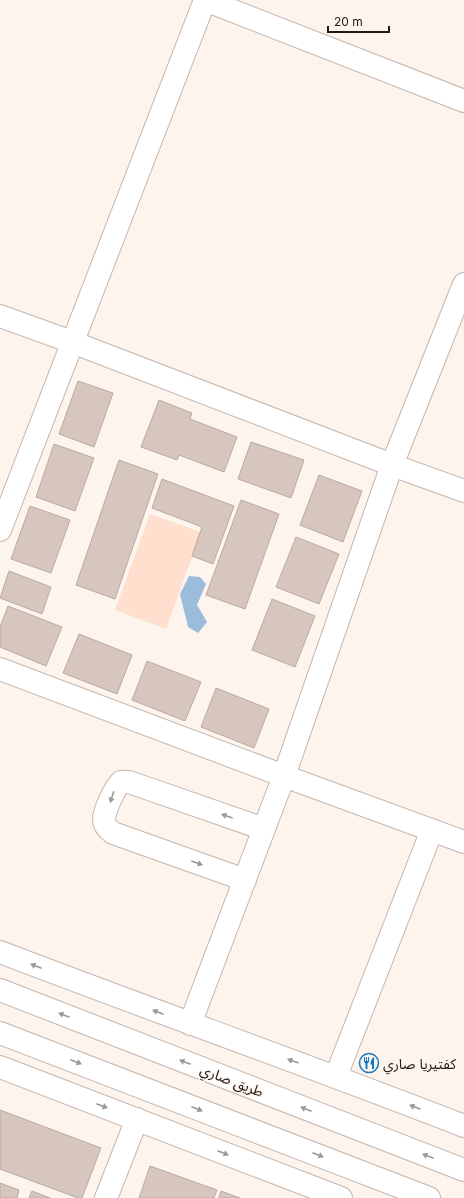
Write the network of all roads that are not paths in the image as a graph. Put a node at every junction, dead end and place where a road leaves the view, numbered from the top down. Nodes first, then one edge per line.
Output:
1 (205, 0) edge
2 (464, 101) edge
3 (464, 284) edge
4 (0, 316) edge
5 (72, 342) junction
6 (392, 465) junction
7 (464, 491) edge
8 (0, 530) edge
9 (0, 669) edge
10 (284, 776) junction
11 (264, 829) junction
12 (432, 830) junction
13 (464, 842) edge
14 (245, 880) junction
15 (0, 952) edge
16 (0, 990) edge
17 (190, 1024) junction
18 (0, 1033) edge
19 (0, 1067) edge
20 (336, 1076) junction
21 (137, 1119) junction
22 (464, 1126) edge
23 (463, 1169) edge
24 (106, 1198) edge
25 (341, 1198) edge
26 (429, 1198) edge

1 - 2 street
1 - 5 street
3 - 6 street
4 - 5 street
5 - 6 street
5 - 8 street
6 - 7 street
6 - 10 street
9 - 10 street
10 - 11 street
10 - 12 street
11 - 14 street
11 -> 14 street
12 - 13 street
12 - 20 street
14 - 17 street
17 -> 15 street
23 -> 16 street, طريق صاري
20 -> 17 street
18 -> 26 street
19 -> 21 street
22 -> 20 street
21 - 24 street
21 -> 25 street

